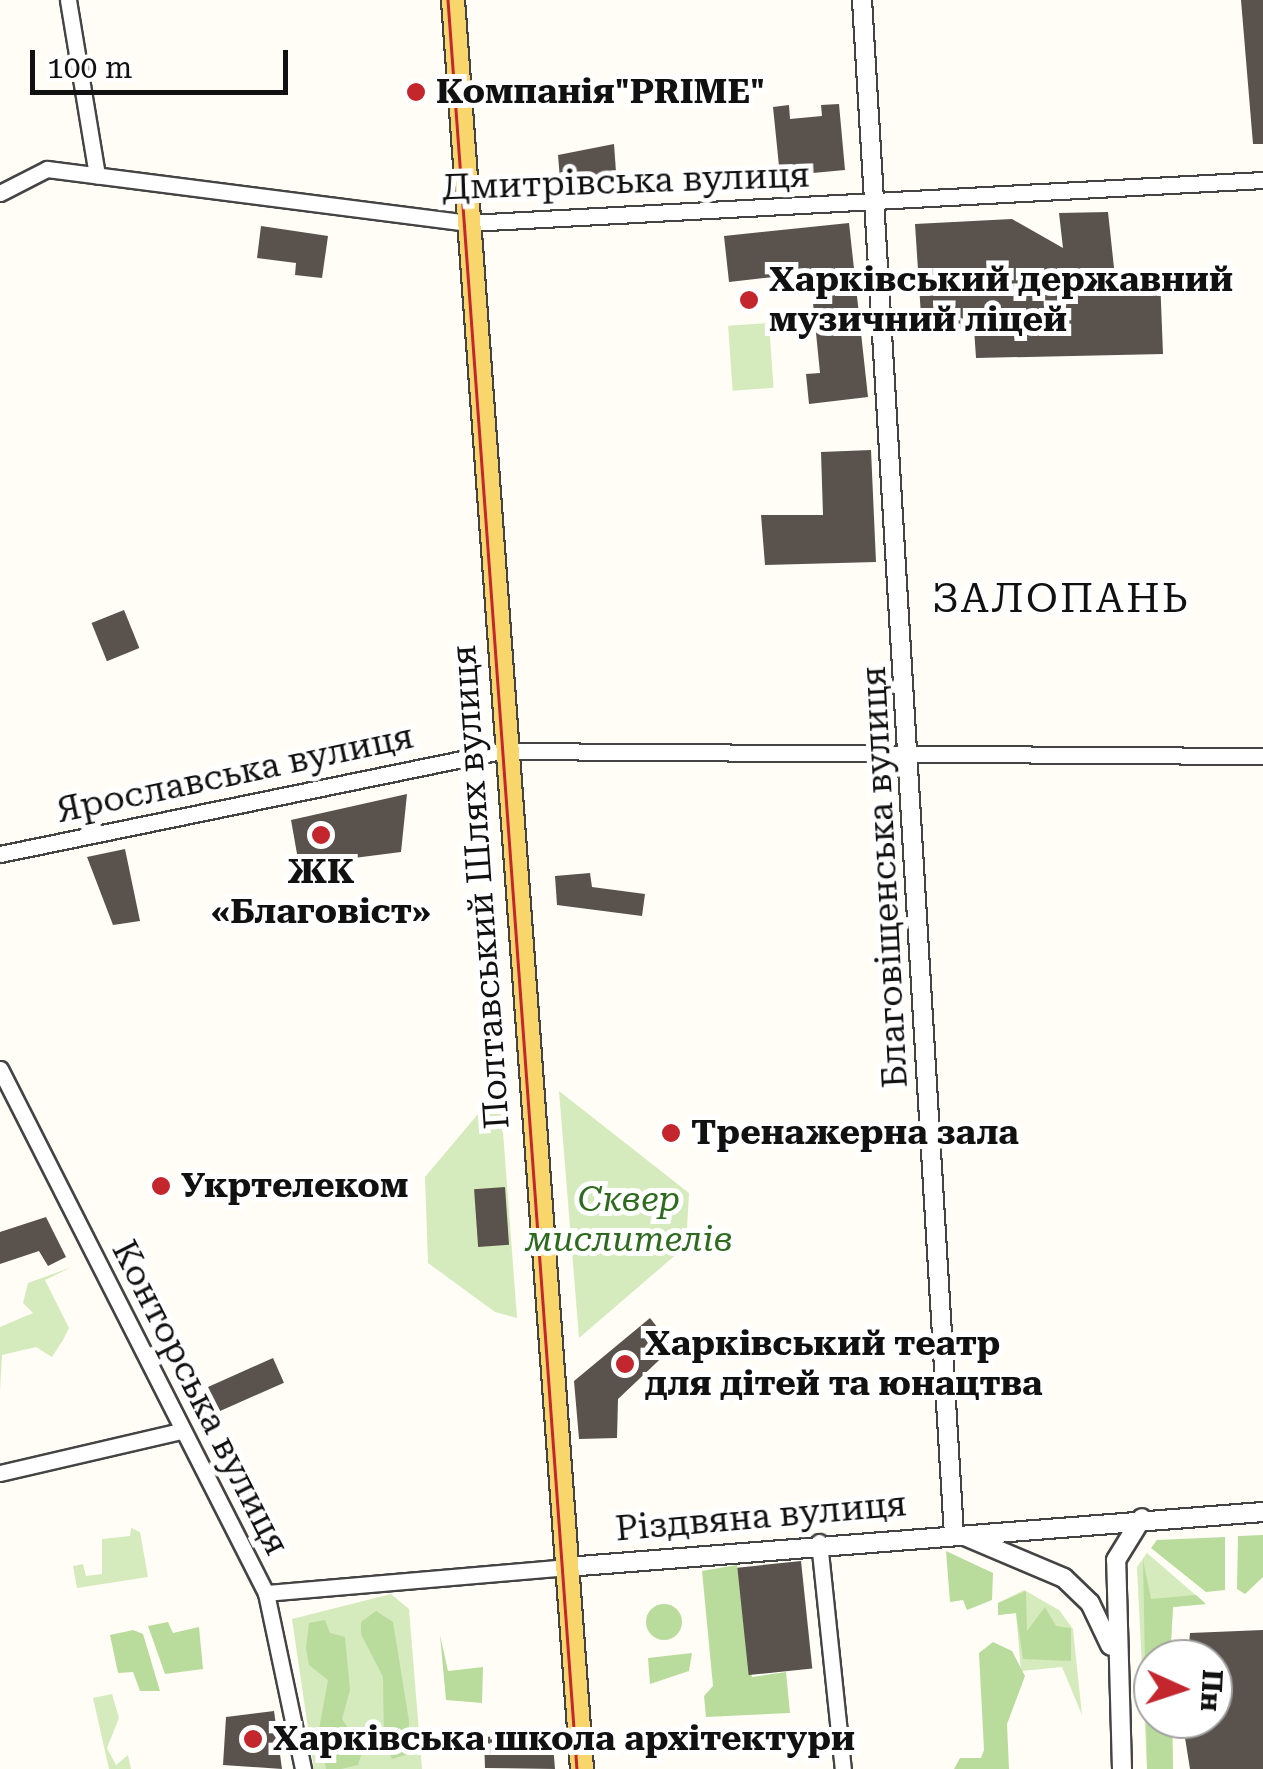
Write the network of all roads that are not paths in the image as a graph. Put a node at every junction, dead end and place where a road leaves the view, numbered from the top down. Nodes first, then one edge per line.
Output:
1 (68, 0) edge
2 (453, 0) edge
3 (862, 0) edge
4 (97, 176) junction
5 (1263, 180) edge
6 (0, 193) edge
7 (874, 202) junction
8 (469, 224) junction
9 (506, 751) junction
10 (913, 756) junction
11 (1263, 756) edge
12 (0, 854) edge
13 (0, 1068) edge
14 (181, 1431) junction
15 (0, 1473) edge
16 (1263, 1512) edge
17 (1142, 1518) junction
18 (954, 1534) junction
19 (819, 1542) junction
20 (566, 1567) junction
21 (266, 1593) junction
22 (1114, 1660) junction
23 (303, 1769) edge
24 (582, 1769) edge
25 (844, 1769) edge
26 (1122, 1769) edge

1 - 4 street
2 - 8 main road, Полтавський Шлях вулиця
3 - 7 street, Благовіщенська вулиця
4 - 6 street, Дмитрівська вулиця
4 - 8 street, Дмитрівська вулиця
5 - 7 street, Дмитрівська вулиця
7 - 8 street, Дмитрівська вулиця
7 - 10 street, Благовіщенська вулиця
8 - 9 main road, Полтавський Шлях вулиця
9 - 10 street, Ярославська вулиця
9 - 12 street, Ярославська вулиця
9 - 20 main road, Полтавський Шлях вулиця
10 - 11 street, Ярославська вулиця
10 - 18 street, Благовіщенська вулиця
13 - 14 street, Конторська вулиця
14 - 15 street
14 - 21 street, Конторська вулиця
16 - 17 street, Різдвяна вулиця
17 - 18 street, Різдвяна вулиця
17 - 22 street
18 - 19 street, Різдвяна вулиця
18 - 22 street
19 - 20 street, Різдвяна вулиця
19 - 25 street
20 - 21 street, Різдвяна вулиця
20 - 24 main road, Полтавський Шлях вулиця
21 - 23 street, Конторська вулиця
22 - 26 street

